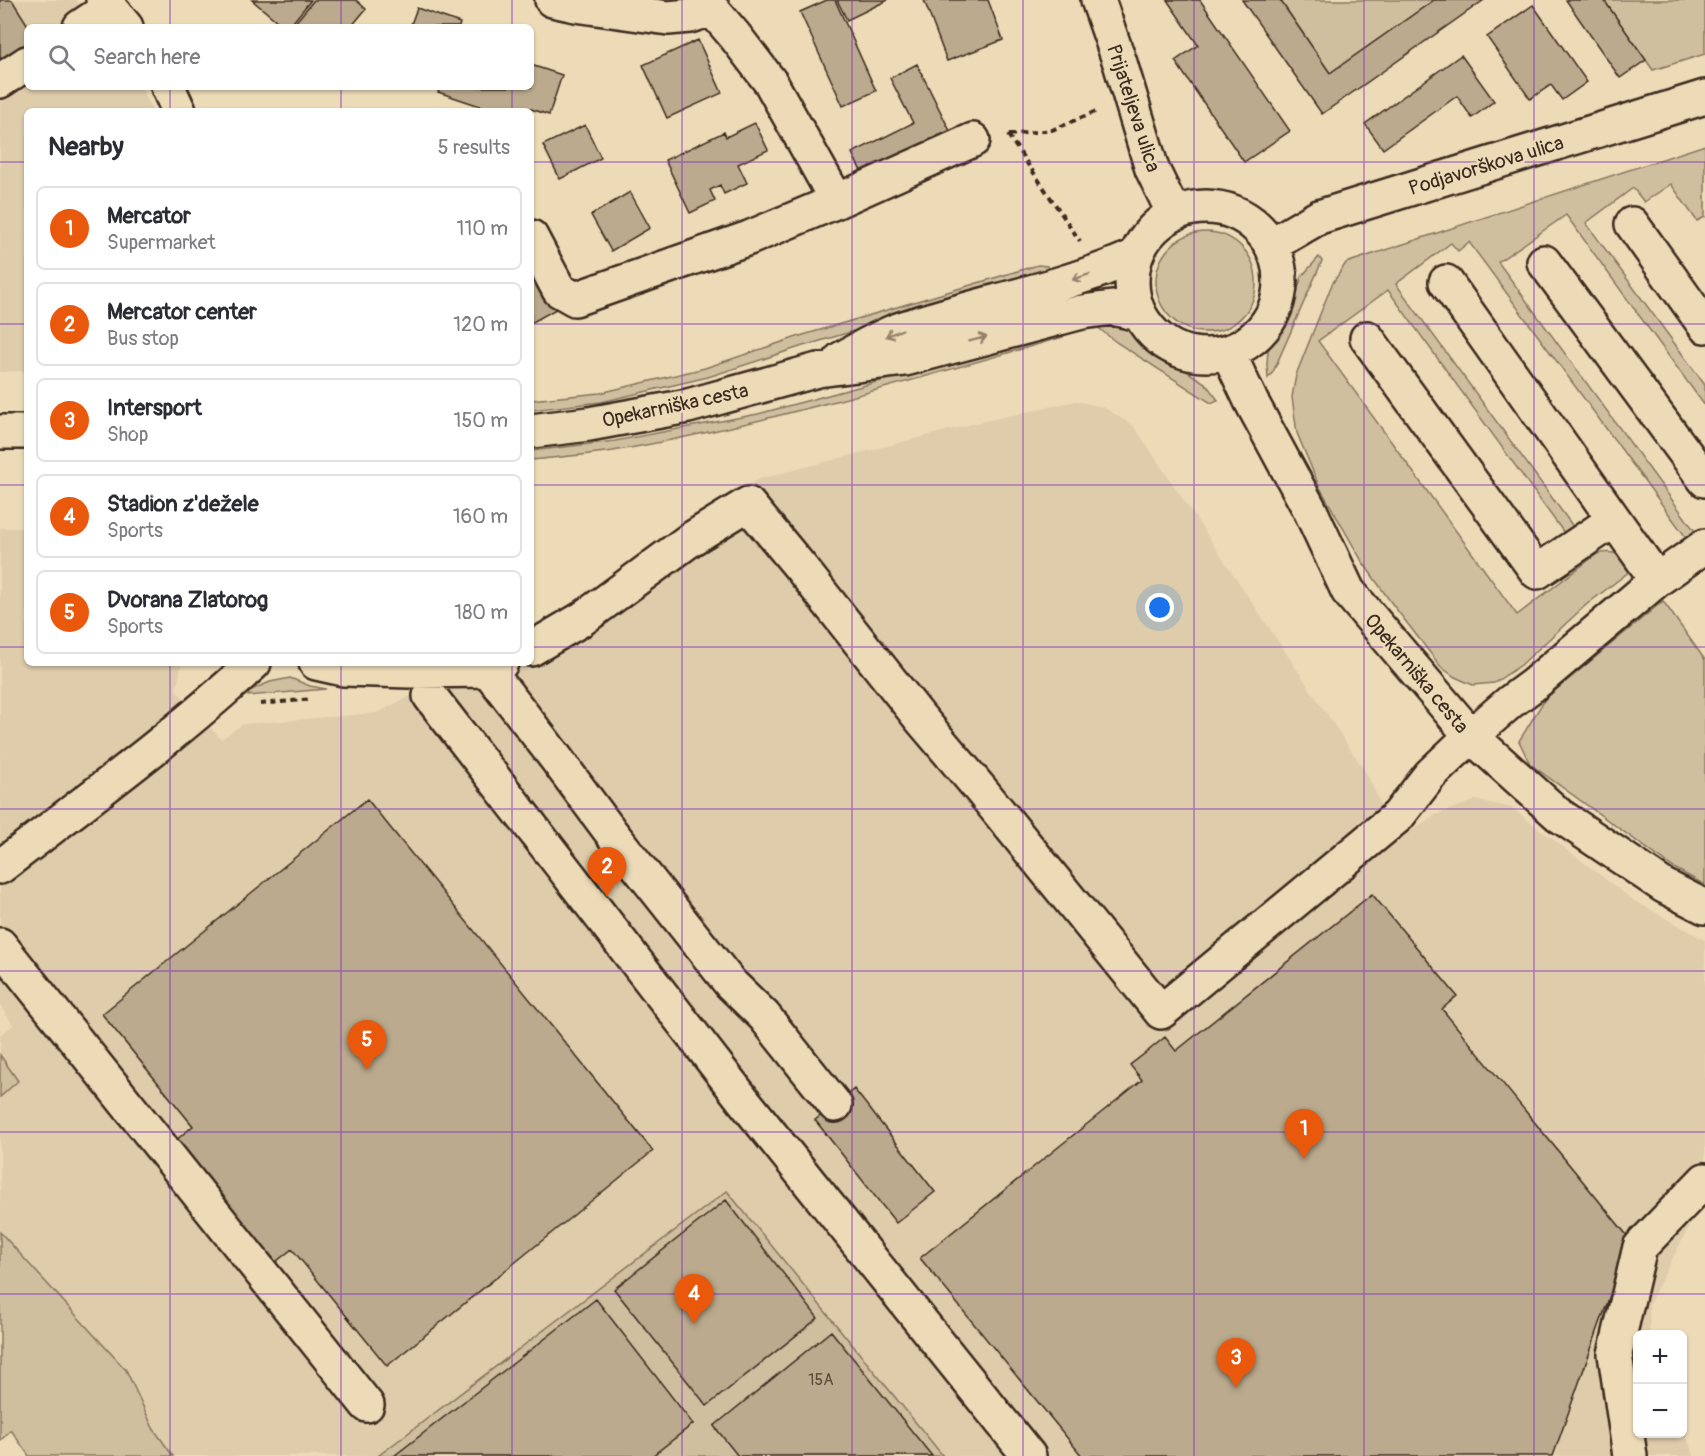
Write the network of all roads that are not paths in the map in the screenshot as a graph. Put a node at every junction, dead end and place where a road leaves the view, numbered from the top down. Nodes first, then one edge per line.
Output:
1 (552, 0) edge
2 (1098, 0) edge
3 (712, 3) edge
4 (113, 11) edge
5 (86, 24) edge
6 (24, 65) edge
7 (0, 81) edge
8 (169, 90) edge
9 (1705, 96) edge
10 (178, 108) edge
11 (973, 140) road end
12 (837, 201) junction
13 (1174, 214) junction
14 (1632, 224) dead end
15 (534, 243) edge
16 (1271, 245) junction
17 (1135, 256) junction
18 (1544, 262) dead end
19 (1446, 282) dead end
20 (1139, 314) junction
21 (1705, 326) edge
22 (1366, 338) dead end
23 (1228, 352) junction
24 (818, 370) junction
25 (534, 431) edge
26 (0, 432) edge
27 (24, 432) edge
28 (1705, 480) edge
29 (1614, 520) junction
30 (1705, 546) edge
31 (1657, 580) junction
32 (534, 647) edge
33 (251, 666) edge
34 (330, 666) edge
35 (494, 666) edge
36 (430, 696) dead end
37 (1471, 736) junction
38 (0, 867) edge
39 (1705, 907) edge
40 (0, 945) edge
41 (835, 1105) dead end
42 (1705, 1180) edge
43 (367, 1405) dead end
44 (1029, 1456) edge
45 (1630, 1456) edge

1 - 3 street
2 - 13 street, Prijateljeva ulica
3 - 12 street
4 - 5 street
6 - 7 street
8 - 10 street
9 - 16 street, Podjavorškova ulica
11 - 12 street
12 - 15 street
13 - 16 street
13 - 17 street
14 - 21 street
16 - 23 street
17 - 20 street
17 -> 24 street
18 - 28 street
19 - 29 street
20 - 23 street
24 -> 20 street
22 - 29 street
23 - 37 street, Opekarniška cesta
24 - 25 street, Opekarniška cesta
26 - 27 street
29 - 31 street
30 - 31 street
31 - 37 street
32 - 37 street
33 - 38 street
34 - 35 street
35 - 41 street
36 - 44 street
37 - 39 street, Opekarniška cesta
40 - 43 street
42 - 45 street

